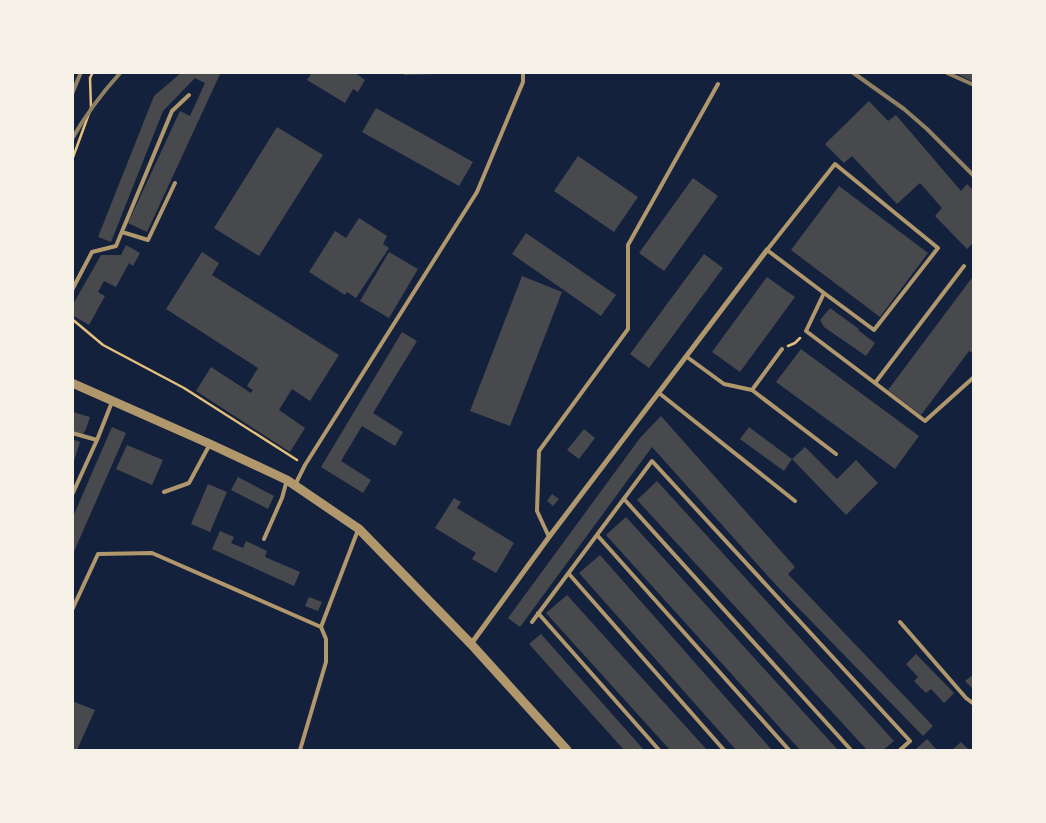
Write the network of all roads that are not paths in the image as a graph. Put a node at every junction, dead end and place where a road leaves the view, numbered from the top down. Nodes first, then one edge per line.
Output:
1 (523, 72) edge
2 (718, 84) dead end
3 (189, 94) dead end
4 (175, 183) dead end
5 (122, 232) junction
6 (767, 250) junction
7 (964, 266) dead end
8 (72, 290) edge
9 (824, 293) junction
10 (782, 349) road end
11 (686, 357) junction
12 (974, 377) edge
13 (72, 383) edge
14 (875, 383) junction
15 (752, 390) junction
16 (659, 392) junction
17 (113, 400) junction
18 (72, 433) edge
19 (97, 440) junction
20 (210, 444) junction
21 (836, 454) dead end
22 (291, 482) junction
23 (164, 492) dead end
24 (72, 495) edge
25 (624, 499) junction
26 (796, 501) dead end
27 (358, 529) junction
28 (597, 535) junction
29 (549, 537) junction
30 (264, 539) dead end
31 (569, 574) junction
32 (72, 610) edge
33 (538, 613) junction
34 (532, 622) dead end
35 (900, 622) dead end
36 (321, 627) junction
37 (471, 644) junction
38 (974, 704) edge
39 (563, 749) edge
40 (300, 750) edge
41 (659, 750) edge
42 (724, 750) edge
43 (789, 750) edge
44 (851, 750) edge
45 (900, 750) edge

1 - 22 lane
2 - 29 lane
3 - 5 lane
4 - 5 lane
5 - 8 lane
6 - 9 lane
6 - 9 lane
6 - 11 street
7 - 14 lane
9 - 14 lane
10 - 15 lane
11 - 15 lane
11 - 16 street
12 - 14 lane
13 - 17 street
15 - 21 lane
16 - 26 lane
16 - 29 street
17 - 19 lane
17 - 20 street
18 - 19 lane
19 - 24 lane
20 - 22 street
20 - 23 lane
22 - 27 street
22 - 30 lane
25 - 28 lane
25 - 44 lane
25 - 45 lane
27 - 36 lane
27 - 37 street
28 - 31 lane
28 - 43 lane
29 - 37 street
31 - 33 lane
31 - 42 lane
32 - 36 lane
33 - 34 lane
33 - 41 lane
35 - 38 lane
36 - 40 lane
37 - 39 street

